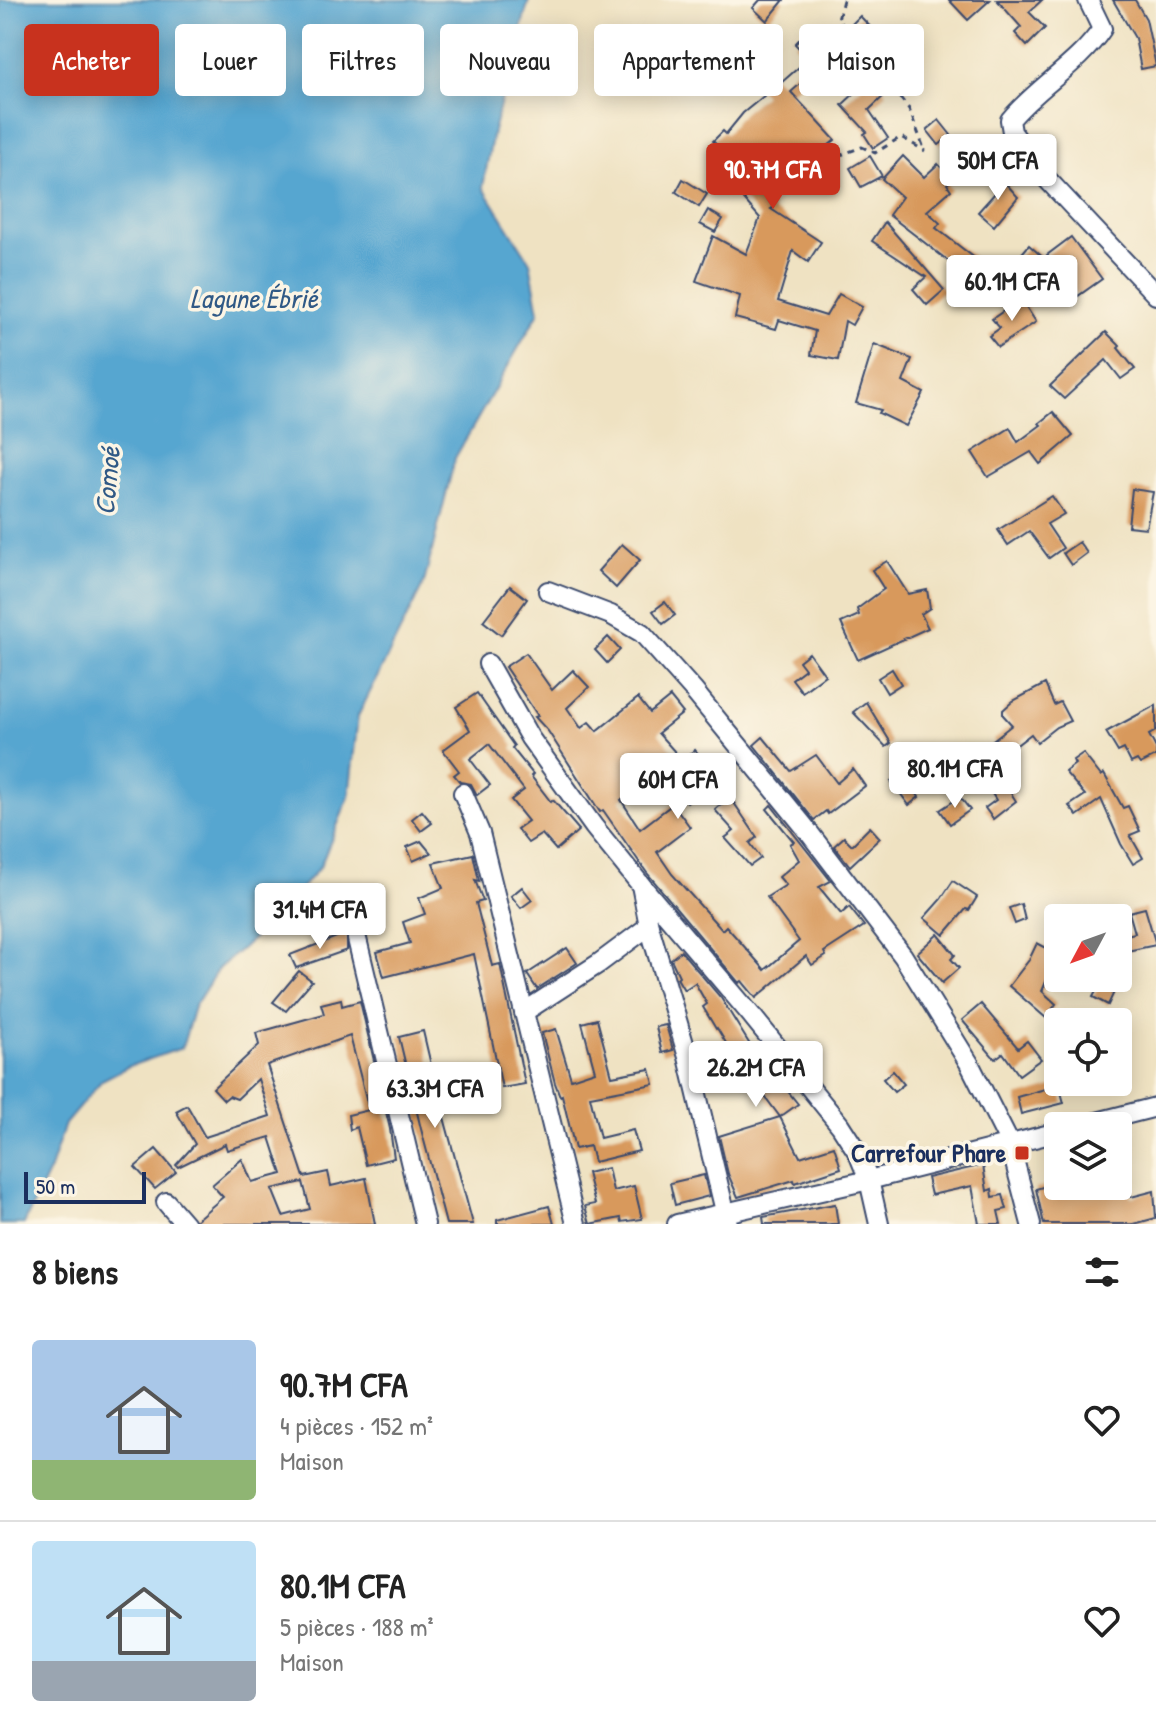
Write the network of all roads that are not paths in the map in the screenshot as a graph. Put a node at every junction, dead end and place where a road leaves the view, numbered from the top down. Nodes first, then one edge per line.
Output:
1 (1088, 0) edge
2 (1156, 295) edge
3 (548, 591) dead end
4 (488, 664) dead end
5 (463, 793) dead end
6 (641, 885) junction
7 (649, 926) junction
8 (357, 939) dead end
9 (524, 1012) junction
10 (1155, 1112) edge
11 (1132, 1116) edge
12 (1044, 1136) edge
13 (1010, 1144) junction
14 (869, 1180) junction
15 (166, 1202) dead end
16 (727, 1218) edge
17 (185, 1224) edge
18 (425, 1224) edge
19 (576, 1224) edge
20 (677, 1224) edge
21 (879, 1224) edge
22 (1031, 1224) edge

1 - 2 street
3 - 13 street
4 - 6 street
5 - 9 street
6 - 7 street
6 - 14 street
7 - 9 street
7 - 16 street
8 - 18 street
9 - 19 street
10 - 11 street
12 - 13 street
13 - 14 street
13 - 22 street
14 - 16 street
14 - 21 street
15 - 17 street
16 - 20 street

